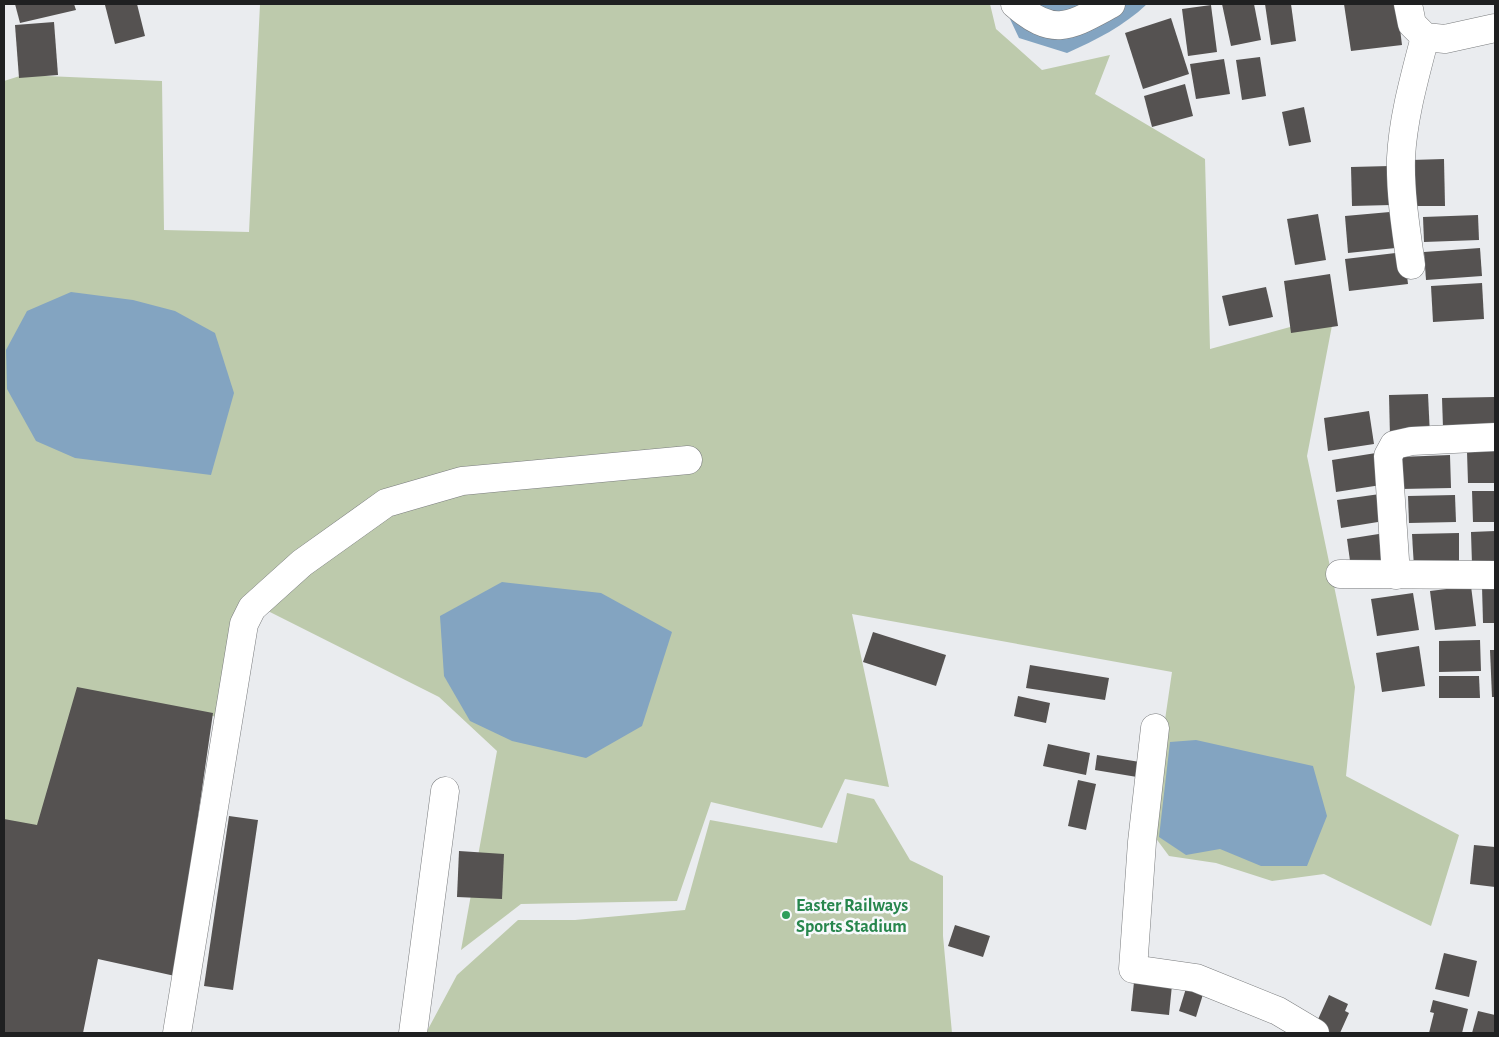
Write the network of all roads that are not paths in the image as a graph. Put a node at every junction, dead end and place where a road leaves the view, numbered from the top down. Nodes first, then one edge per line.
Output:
1 (1015, 4) edge
2 (1111, 4) edge
3 (1408, 4) edge
4 (1495, 28) edge
5 (1425, 37) junction
6 (1410, 265) dead end
7 (1495, 437) edge
8 (688, 460) dead end
9 (1340, 574) dead end
10 (1396, 575) junction
11 (1495, 575) edge
12 (1155, 728) dead end
13 (445, 791) dead end
14 (177, 1033) edge
15 (413, 1033) edge
16 (1315, 1033) edge

1 - 2 street
3 - 5 street
4 - 5 street
5 - 6 street
7 - 10 street
8 - 14 street
9 - 10 street
10 - 11 street
12 - 16 street
13 - 15 street

